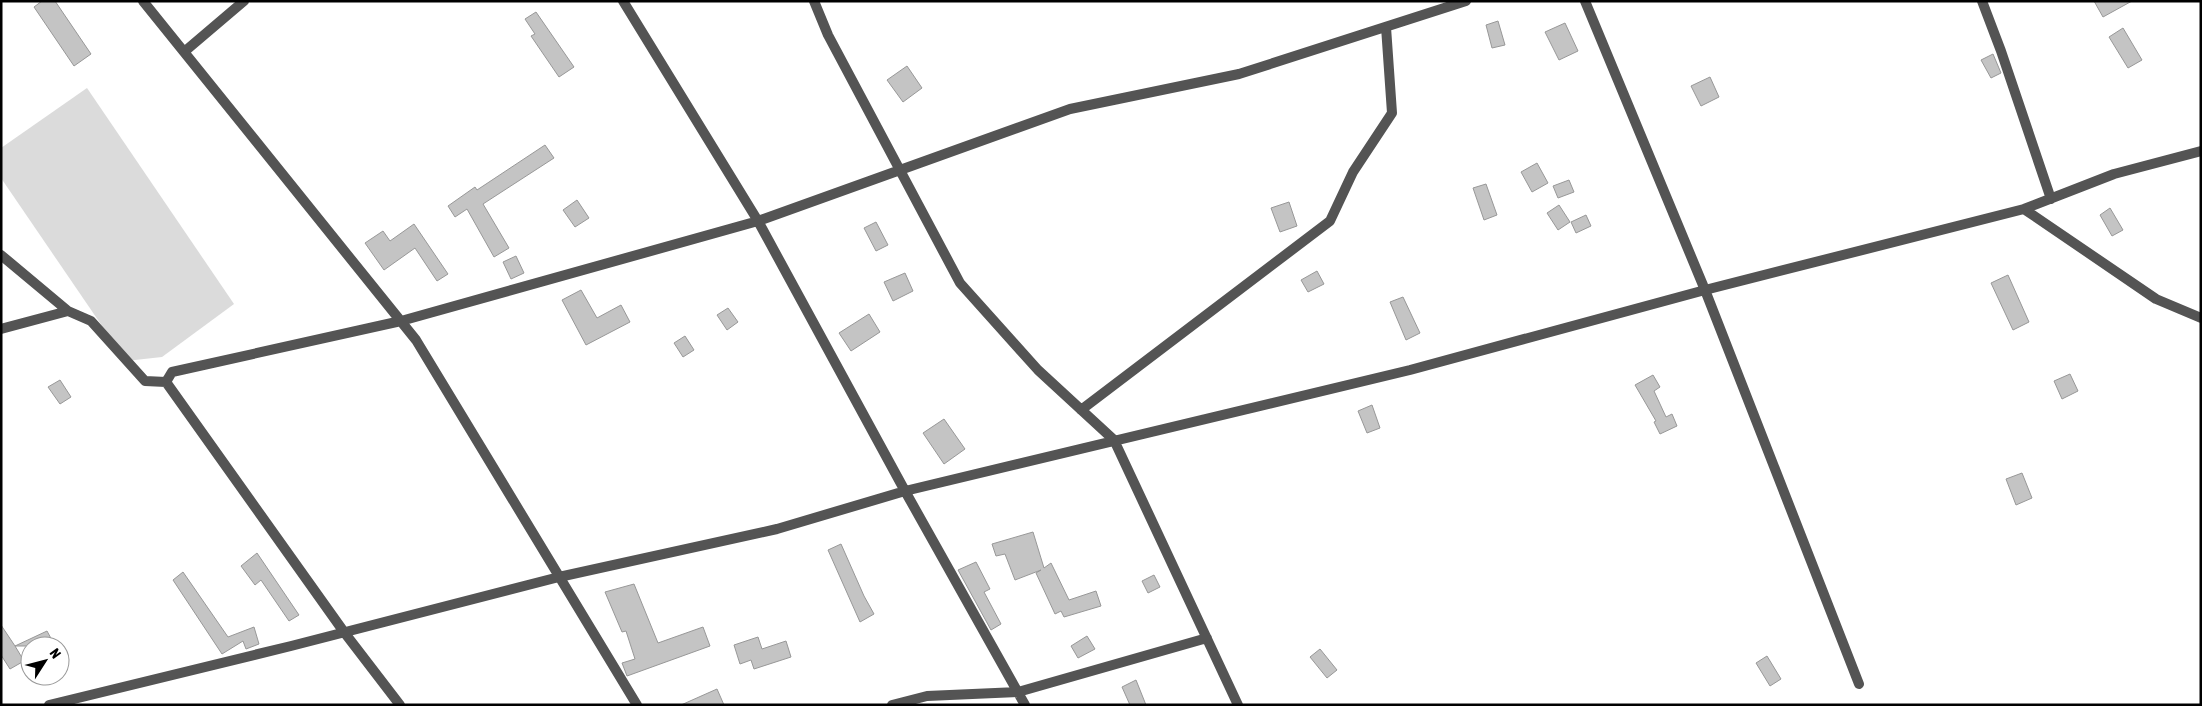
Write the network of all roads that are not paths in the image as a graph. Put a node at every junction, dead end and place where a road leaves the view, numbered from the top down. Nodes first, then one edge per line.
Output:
1 (143, 1) edge
2 (244, 1) edge
3 (623, 1) edge
4 (814, 1) edge
5 (1466, 1) edge
6 (1585, 1) edge
7 (1982, 1) edge
8 (1386, 27) junction
9 (184, 52) junction
10 (2201, 152) edge
11 (900, 170) junction
12 (2050, 199) junction
13 (2024, 209) junction
14 (758, 221) junction
15 (1, 255) edge
16 (1705, 290) junction
17 (68, 311) junction
18 (2201, 318) edge
19 (401, 321) junction
20 (1, 329) edge
21 (166, 382) junction
22 (1081, 410) junction
23 (1114, 440) junction
24 (905, 491) junction
25 (559, 577) junction
26 (344, 632) junction
27 (1207, 638) junction
28 (1859, 684) dead end
29 (1018, 692) junction
30 (49, 705) edge
31 (400, 705) edge
32 (637, 705) edge
33 (892, 705) edge
34 (1026, 705) edge
35 (1238, 705) edge

1 - 9 street
2 - 9 street
3 - 14 street
4 - 11 street
5 - 8 street
6 - 16 street
7 - 12 street
8 - 11 street
8 - 22 street
9 - 19 street
10 - 12 street
11 - 14 street
11 - 22 street
12 - 13 street
13 - 16 street
13 - 18 street
14 - 19 street
14 - 24 street
15 - 17 street
16 - 23 street
16 - 28 street
17 - 20 street
17 - 21 street
19 - 21 street
19 - 25 street
21 - 26 street
22 - 23 street
23 - 24 street
23 - 27 street
24 - 25 street
24 - 29 street
25 - 26 street
25 - 32 street
26 - 30 street
26 - 31 street
27 - 29 street
27 - 35 street
29 - 33 street
29 - 34 street

